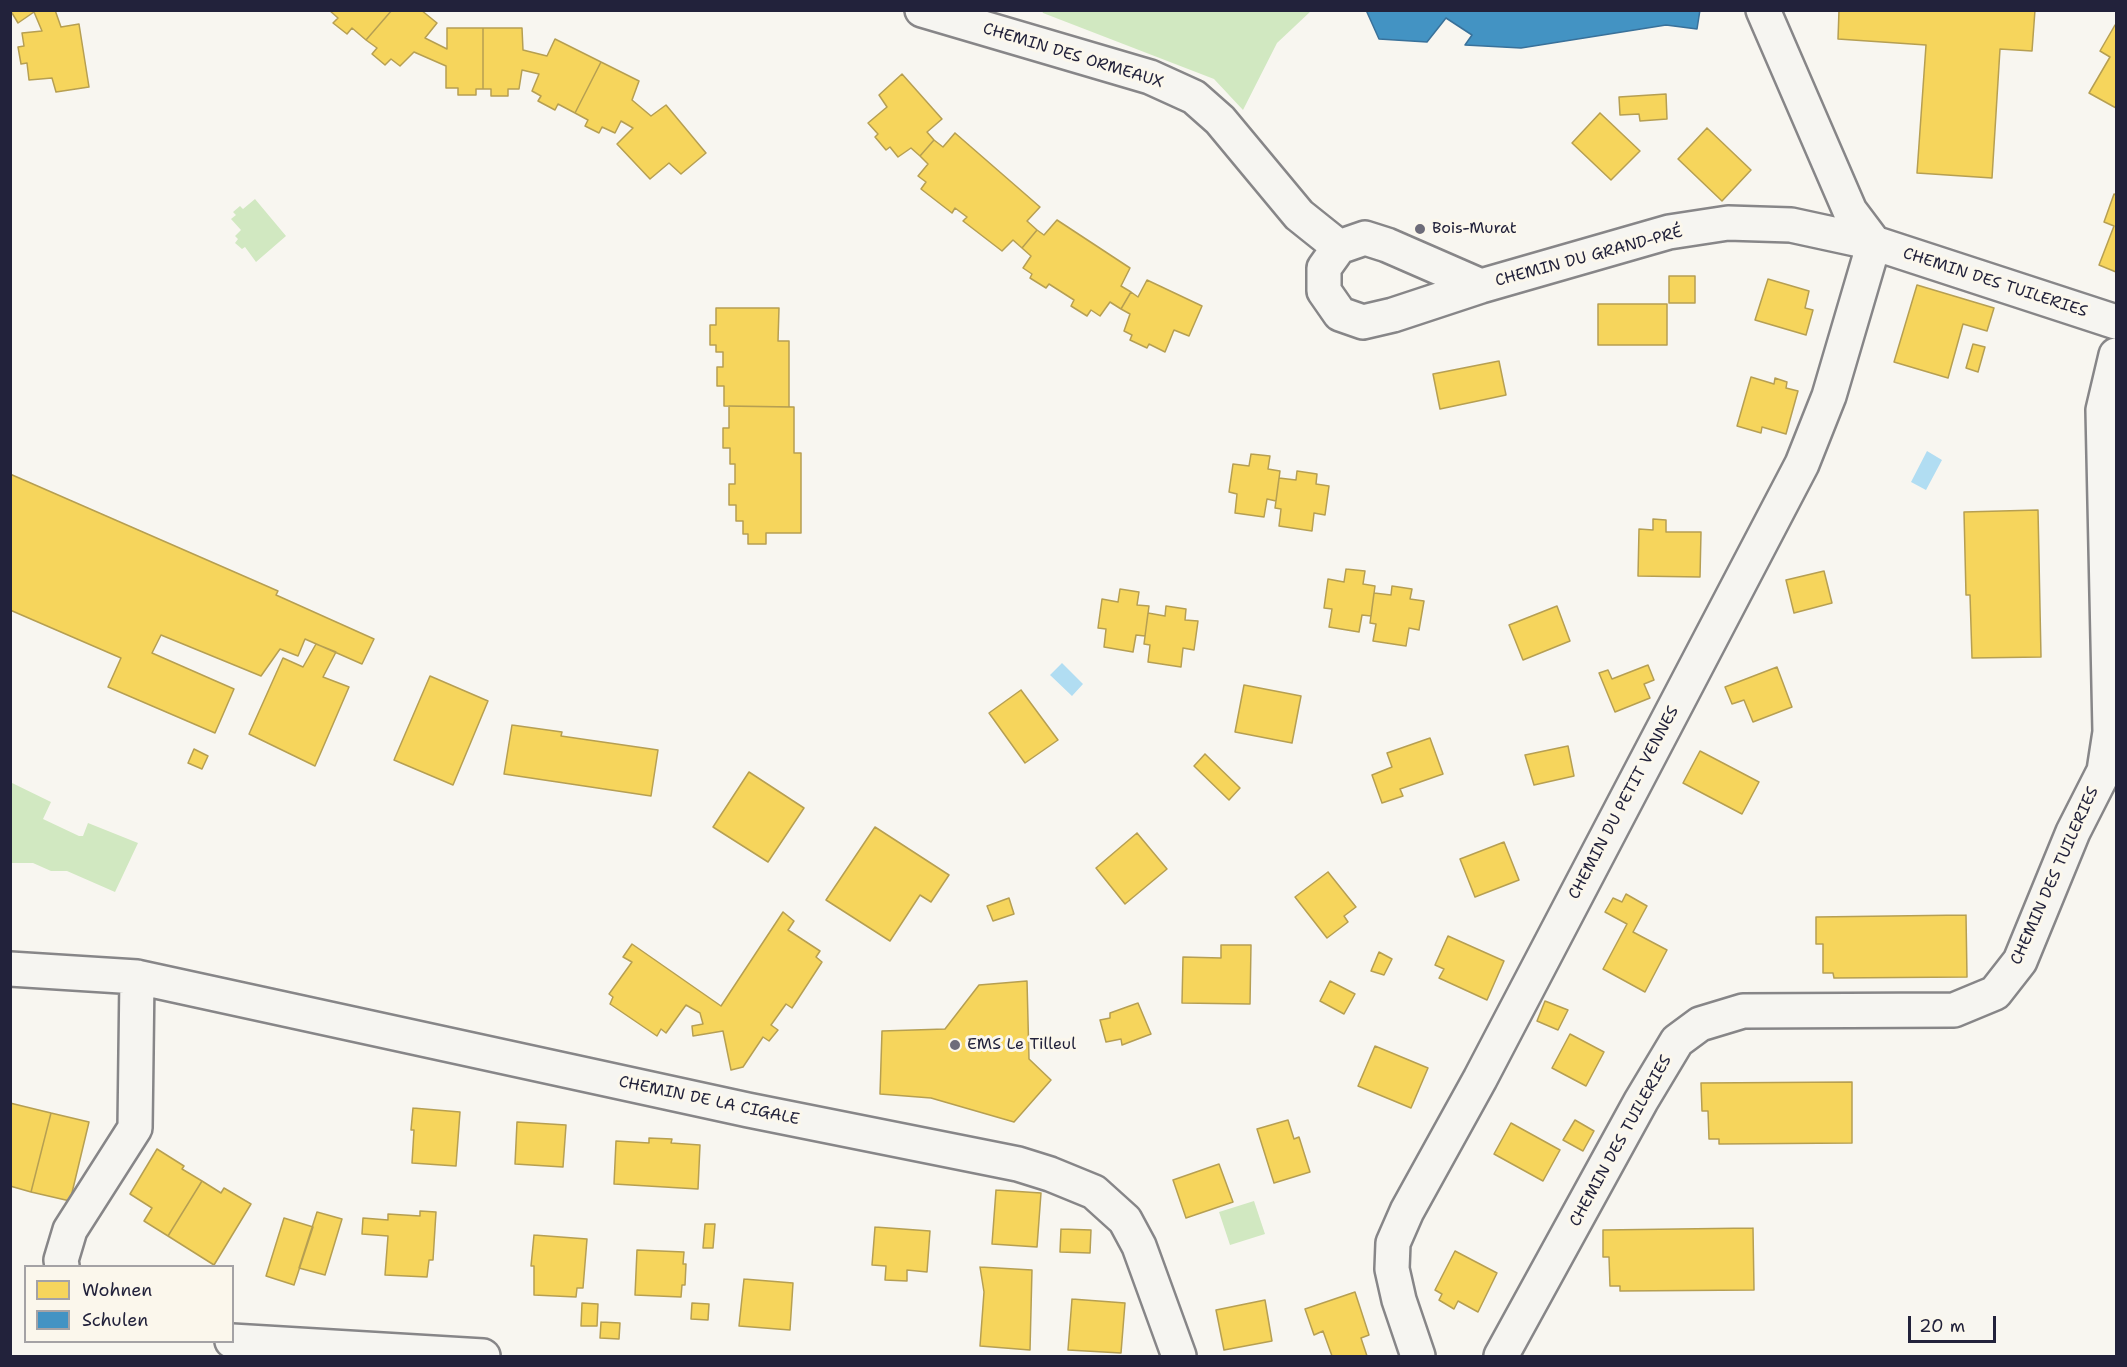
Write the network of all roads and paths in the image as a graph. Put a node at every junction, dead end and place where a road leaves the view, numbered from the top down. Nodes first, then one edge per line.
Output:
1 (922, 10) edge
2 (1763, 10) edge
3 (1874, 243) junction
4 (1339, 247) junction
5 (1481, 286) junction
6 (2116, 322) edge
7 (2116, 355) edge
8 (10, 969) edge
9 (137, 977) junction
10 (62, 1265) edge
11 (235, 1346) edge
12 (483, 1356) edge
13 (1179, 1356) edge
14 (1418, 1356) edge
15 (1501, 1356) edge

1 - 4 street, CHEMIN DES ORMEAUX
2 - 3 street
3 - 5 street, CHEMIN DU GRAND-PRÉ
3 - 6 street, CHEMIN DES TUILERIES
3 - 14 street, CHEMIN DU PETIT VENNES
4 - 5 street, CHEMIN DU GRAND-PRÉ
4 - 5 street, CHEMIN DU GRAND-PRÉ
7 - 15 street, CHEMIN DES TUILERIES
8 - 9 street, CHEMIN DE LA CIGALE
9 - 10 street
9 - 13 street, CHEMIN DE LA CIGALE
11 - 12 street

